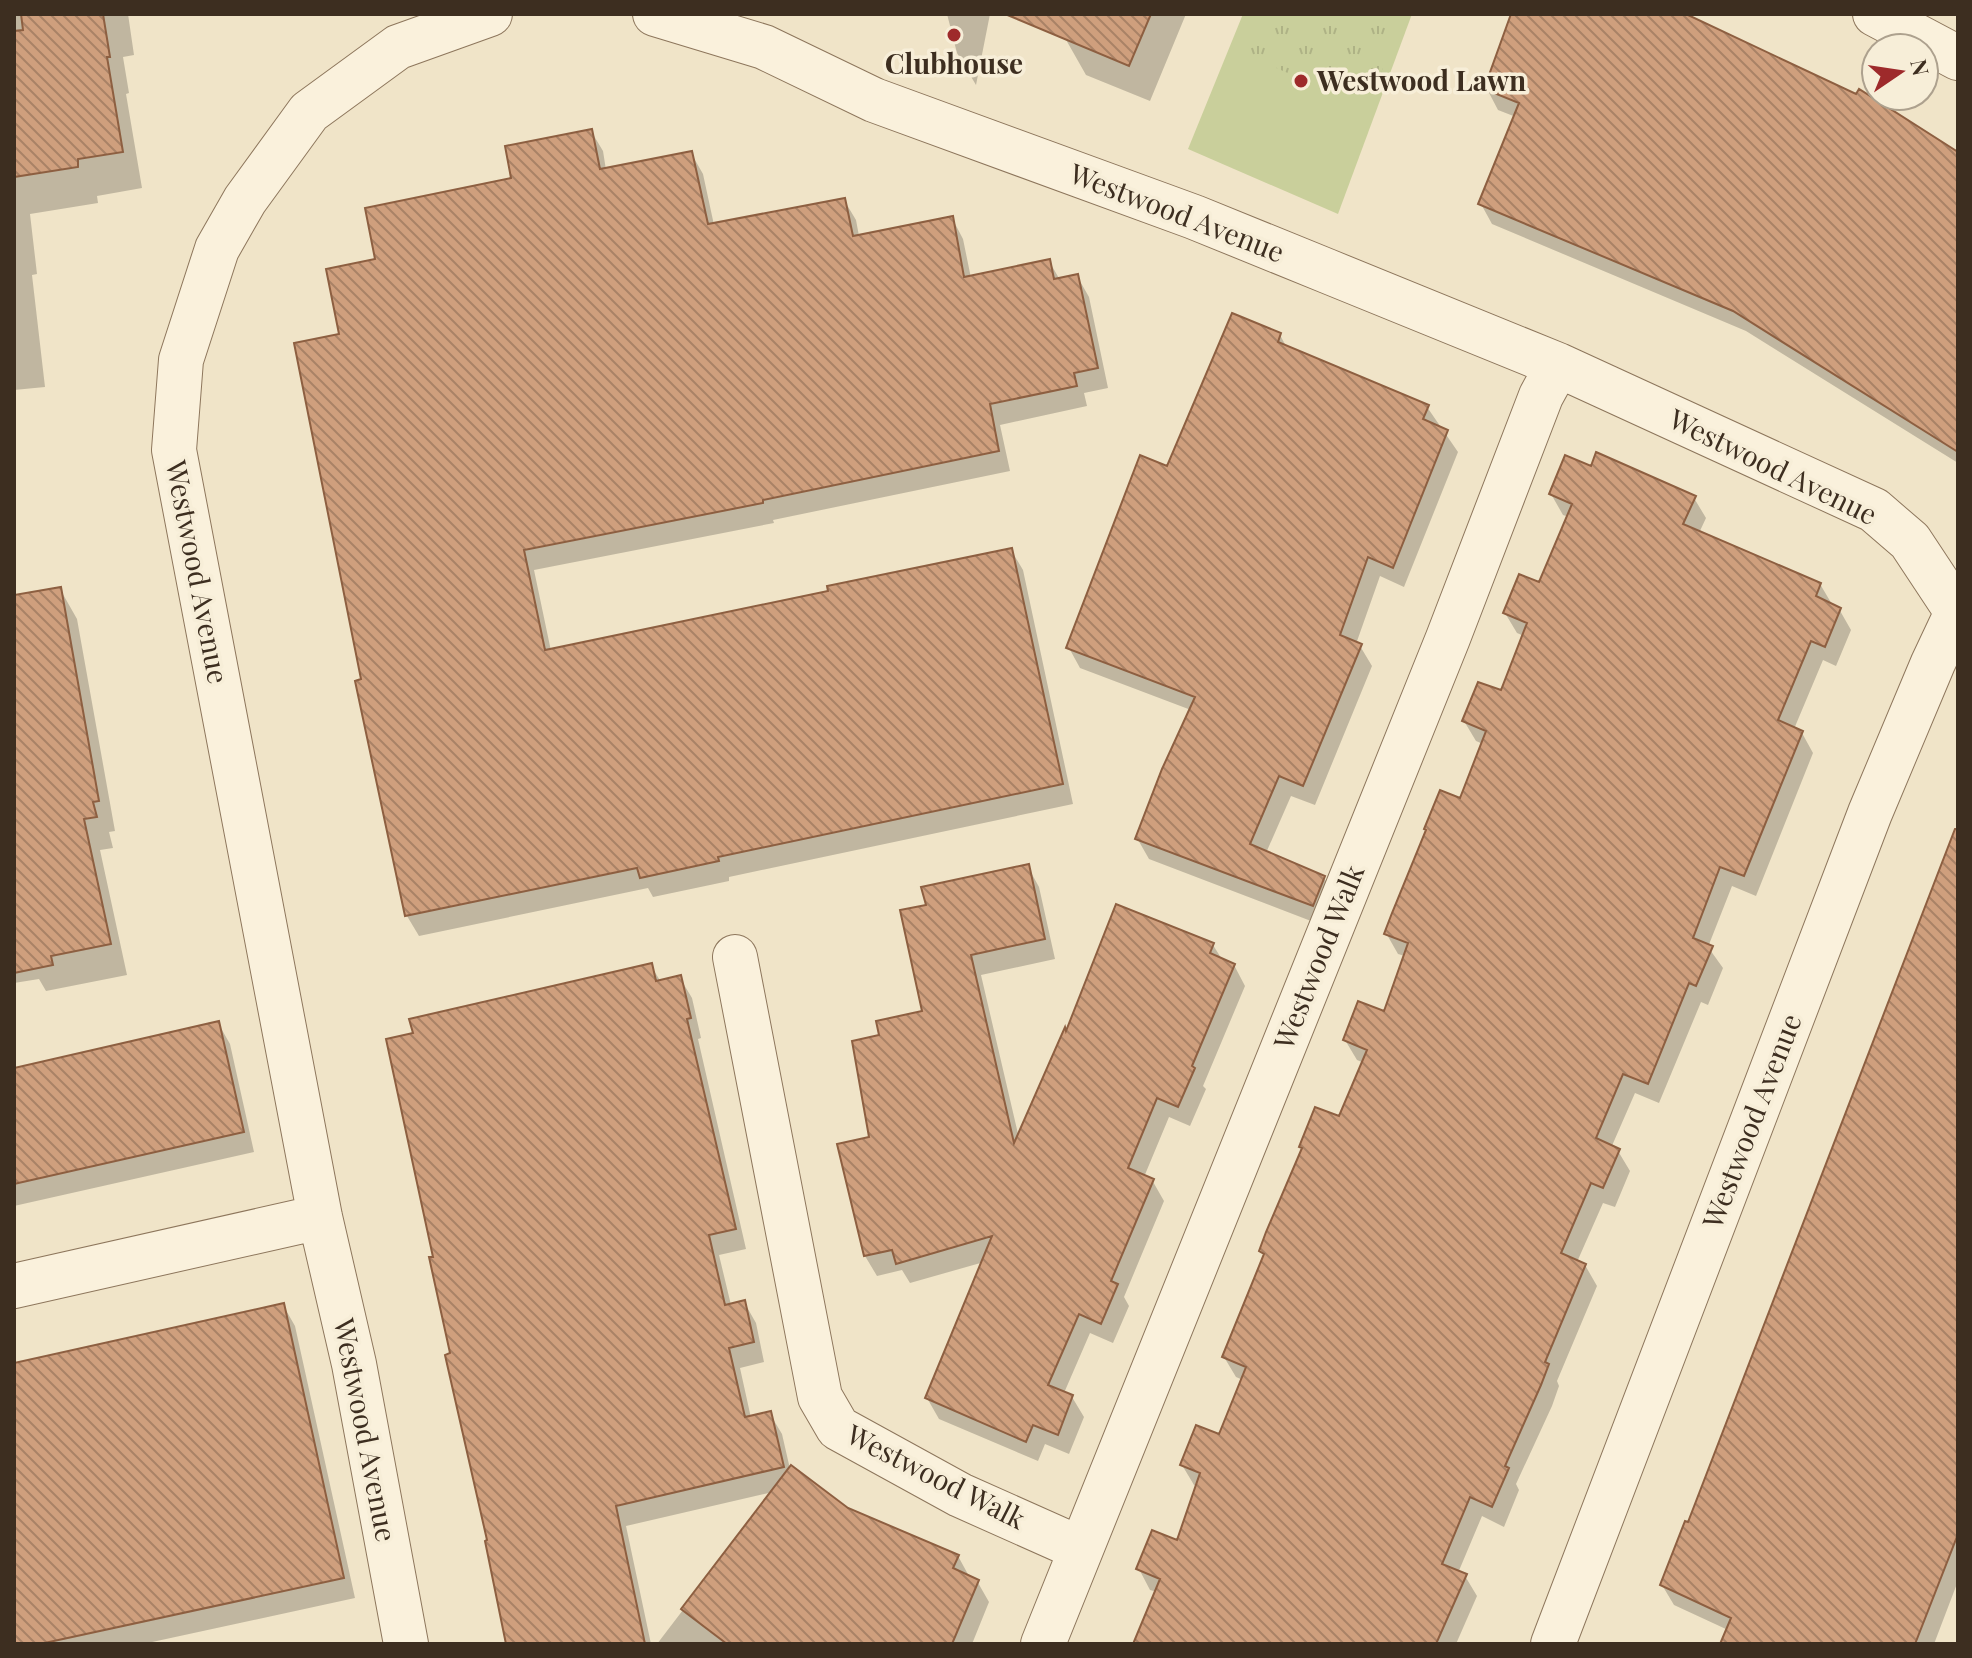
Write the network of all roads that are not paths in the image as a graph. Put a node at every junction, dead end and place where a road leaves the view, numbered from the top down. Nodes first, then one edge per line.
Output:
1 (490, 14) edge
2 (655, 14) edge
3 (1875, 14) edge
4 (1958, 58) edge
5 (1558, 365) junction
6 (1958, 612) edge
7 (735, 957) dead end
8 (320, 1217) junction
9 (14, 1286) edge
10 (1081, 1549) junction
11 (406, 1644) edge
12 (1043, 1644) edge
13 (1553, 1644) edge

1 - 8 street, Westwood Avenue
2 - 5 street, Westwood Avenue
3 - 4 street
5 - 6 street, Westwood Avenue
5 - 10 street, Westwood Walk
6 - 13 street, Westwood Avenue
7 - 10 street, Westwood Walk
8 - 9 street
8 - 11 street, Westwood Avenue
10 - 12 street, Westwood Walk

